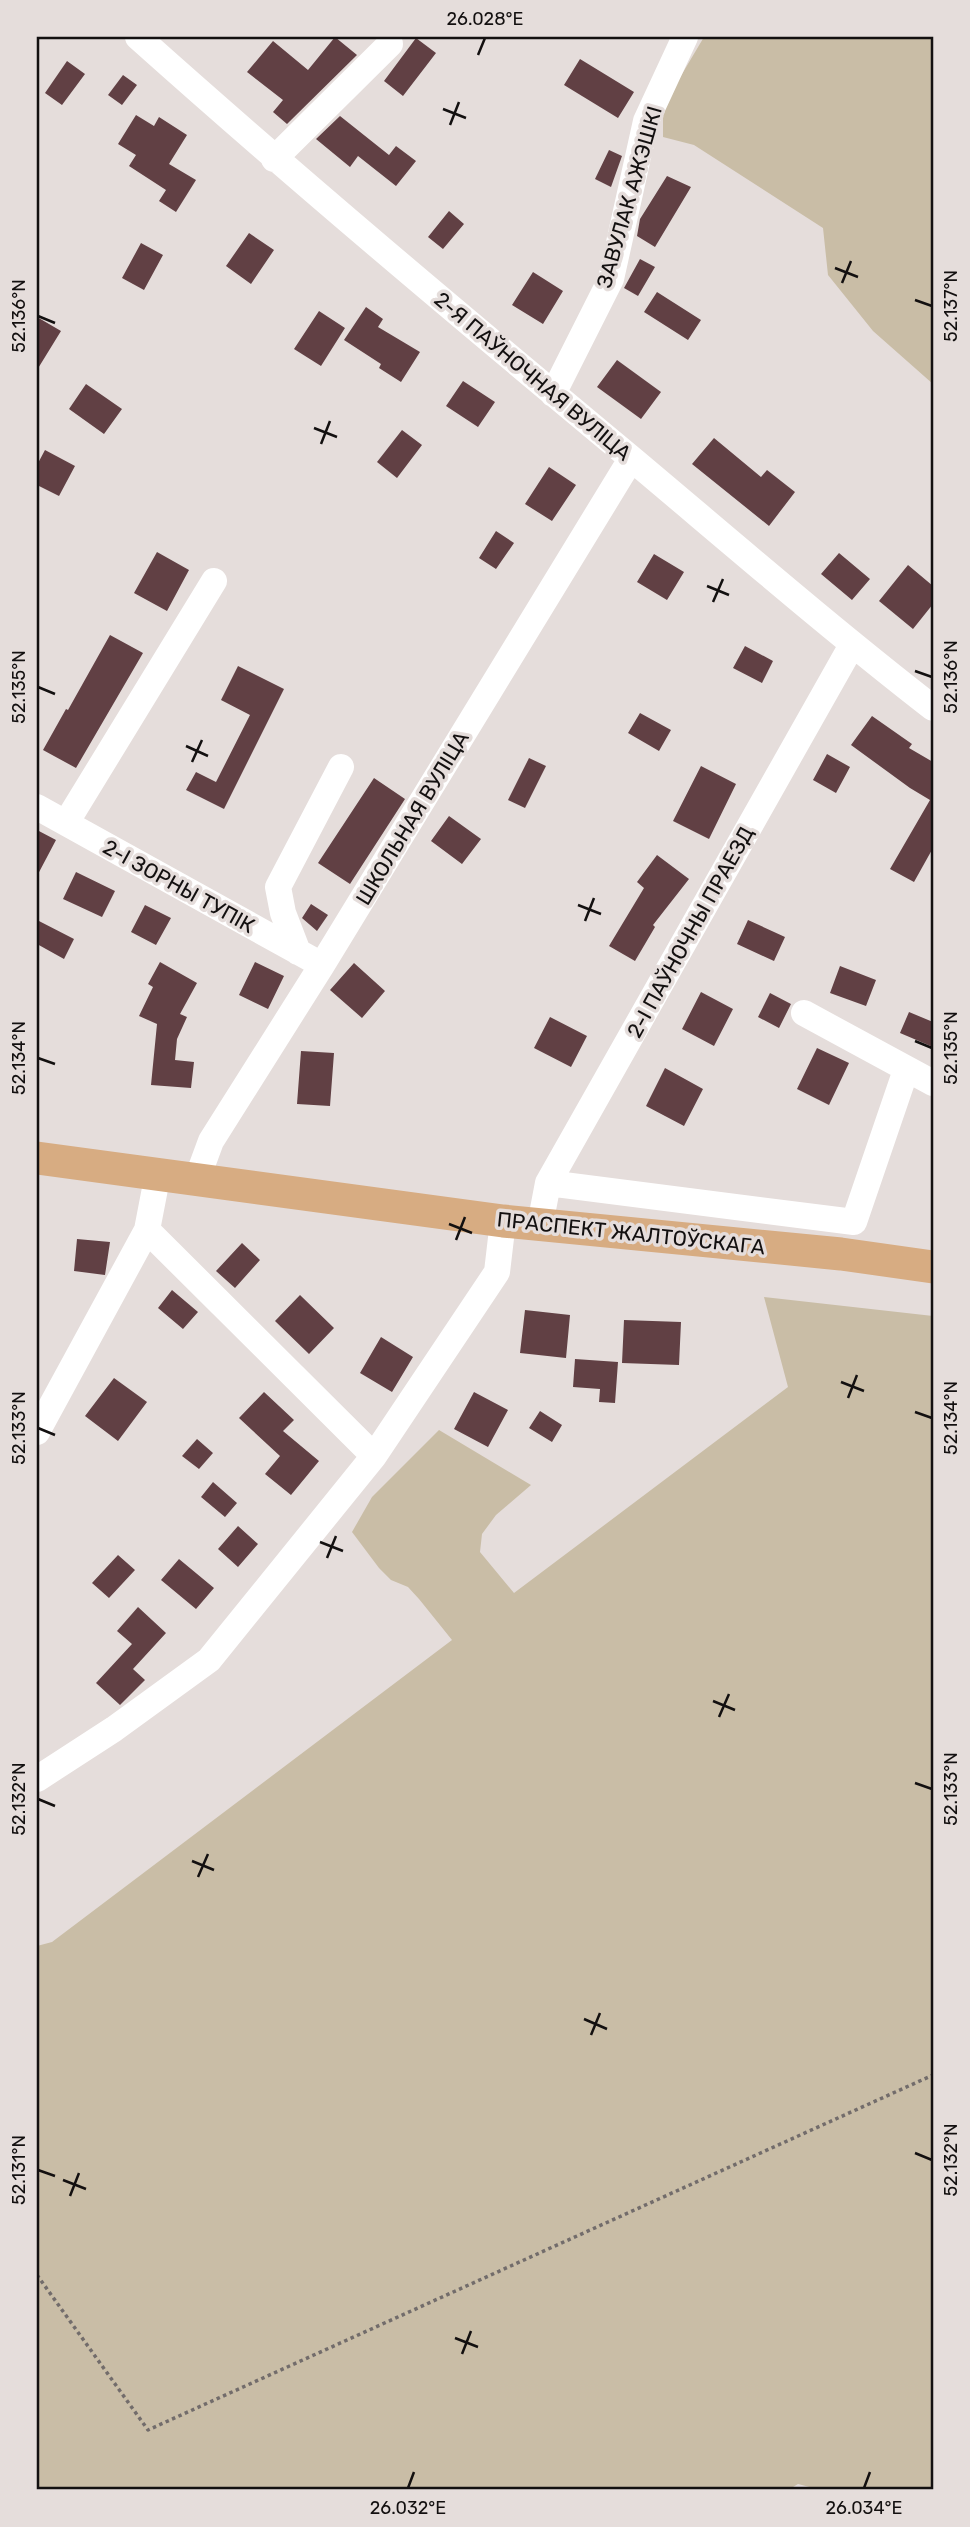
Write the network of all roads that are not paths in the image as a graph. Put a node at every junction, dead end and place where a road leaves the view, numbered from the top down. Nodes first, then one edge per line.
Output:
1 (138, 37) edge
2 (685, 37) edge
3 (390, 44) dead end
4 (274, 159) junction
5 (553, 394) junction
6 (631, 459) junction
7 (214, 581) dead end
8 (852, 645) junction
9 (933, 708) edge
10 (341, 766) dead end
11 (37, 807) edge
12 (66, 823) junction
13 (298, 952) junction
14 (322, 965) junction
15 (804, 1013) dead end
16 (906, 1070) junction
17 (933, 1083) edge
18 (37, 1158) edge
19 (158, 1173) junction
20 (198, 1179) junction
21 (548, 1183) junction
22 (503, 1221) junction
23 (540, 1224) junction
24 (147, 1230) junction
25 (933, 1267) edge
26 (37, 1432) edge
27 (374, 1456) junction
28 (37, 1779) edge

1 - 4 street, 2-Я ПАЎНОЧНАЯ ВУЛІЦА
2 - 5 street, ЗАВУЛАК АЖЭШКІ
3 - 4 street
4 - 5 street, 2-Я ПАЎНОЧНАЯ ВУЛІЦА
5 - 6 street, 2-Я ПАЎНОЧНАЯ ВУЛІЦА
6 - 8 street, 2-Я ПАЎНОЧНАЯ ВУЛІЦА
6 - 14 street, ШКОЛЬНАЯ ВУЛІЦА
7 - 12 street
8 - 9 street, 2-Я ПАЎНОЧНАЯ ВУЛІЦА
8 - 21 street, 2-І ПАЎНОЧНЫ ПРАЕЗД
10 - 13 street
11 - 12 street, 2-І ЗОРНЫ ТУПІК
12 - 13 street, 2-І ЗОРНЫ ТУПІК
13 - 14 street, 2-І ЗОРНЫ ТУПІК
14 - 20 street, ШКОЛЬНАЯ ВУЛІЦА
15 - 16 street
16 - 17 street
16 - 21 street
18 - 19 main road, ПРАСПЕКТ ЖАЛТОЎСКАГА
19 - 20 main road, ПРАСПЕКТ ЖАЛТОЎСКАГА
19 - 24 street
20 - 22 main road, ПРАСПЕКТ ЖАЛТОЎСКАГА
21 - 23 street, 2-І ПАЎНОЧНЫ ПРАЕЗД
22 - 23 main road, ПРАСПЕКТ ЖАЛТОЎСКАГА
22 - 27 street
23 - 25 main road, ПРАСПЕКТ ЖАЛТОЎСКАГА
24 - 26 street
24 - 27 street
27 - 28 street

